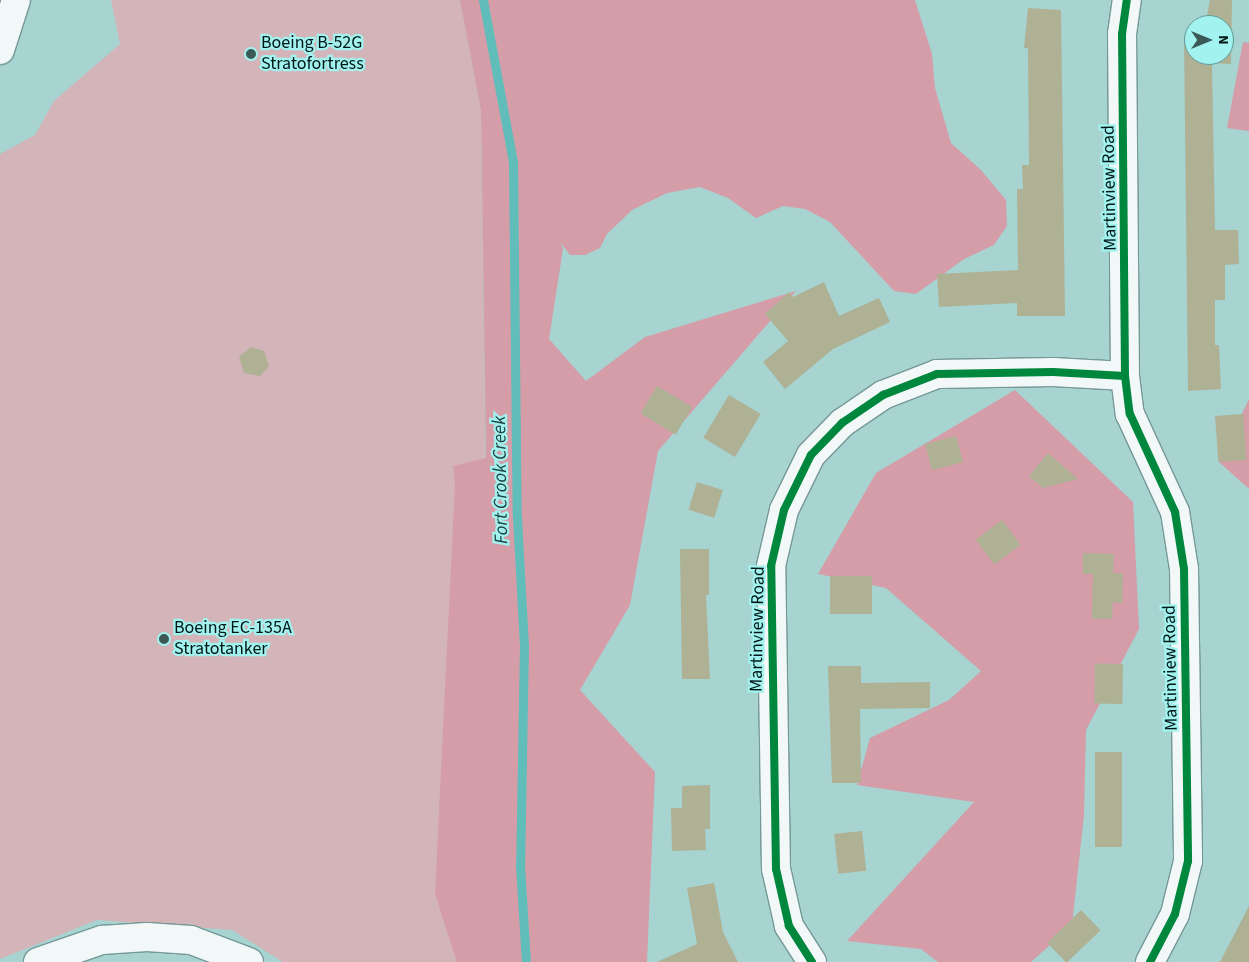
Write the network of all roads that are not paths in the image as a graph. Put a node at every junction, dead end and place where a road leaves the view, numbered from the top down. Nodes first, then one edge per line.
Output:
1 (16, 0) edge
2 (1127, 0) edge
3 (0, 50) edge
4 (1125, 376) junction
5 (38, 962) edge
6 (249, 962) edge
7 (812, 962) edge
8 (1150, 962) edge

1 - 3 street
2 - 4 street, Martinview Road
4 - 7 street, Martinview Road
4 - 8 street, Martinview Road
5 - 6 street

